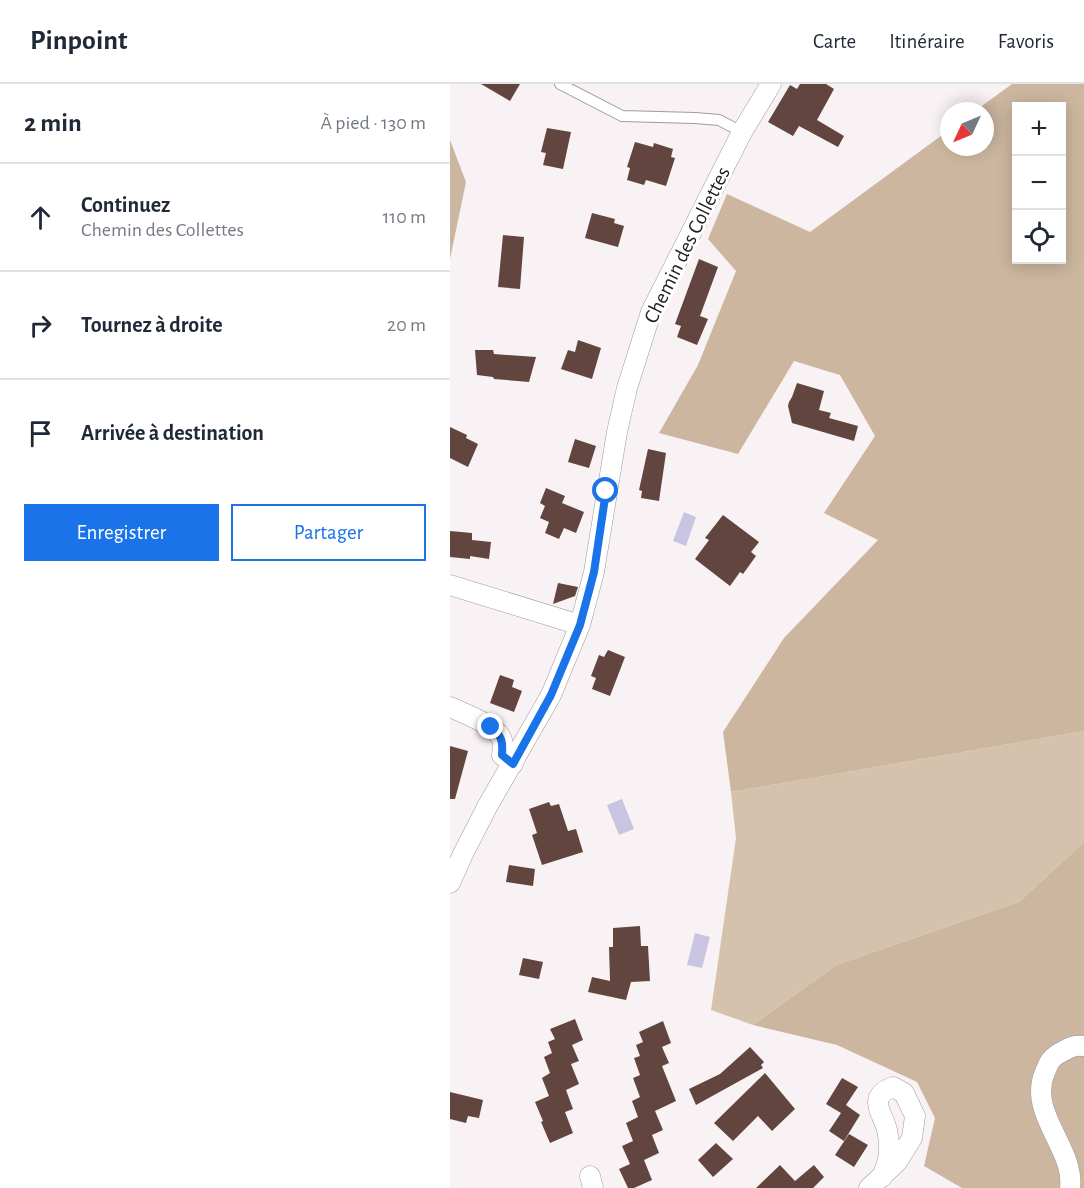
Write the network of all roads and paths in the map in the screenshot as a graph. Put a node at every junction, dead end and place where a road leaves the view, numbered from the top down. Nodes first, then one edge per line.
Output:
1 (560, 84) edge
2 (771, 84) edge
3 (742, 132) junction
4 (450, 585) edge
5 (580, 625) junction
6 (450, 707) edge
7 (513, 764) junction
8 (450, 884) edge
9 (1084, 1046) edge
10 (1070, 1188) edge

1 - 3 lane
2 - 3 street, Chemin des Collettes
3 - 5 street, Chemin des Collettes
4 - 5 street
5 - 7 street, Chemin des Collettes
6 - 7 street
7 - 8 street, Chemin des Collettes
9 - 10 street

